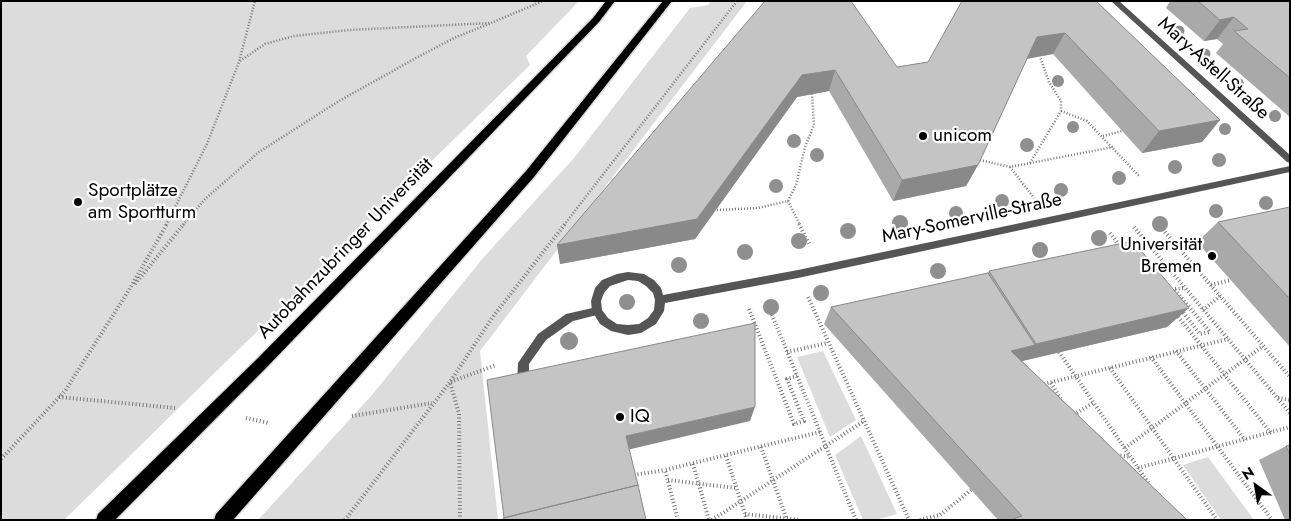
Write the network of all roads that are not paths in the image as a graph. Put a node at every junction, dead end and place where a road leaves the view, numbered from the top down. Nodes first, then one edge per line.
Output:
1 (611, 1) edge
2 (668, 1) edge
3 (1114, 1) edge
4 (1290, 160) edge
5 (1290, 169) edge
6 (660, 300) junction
7 (597, 311) junction
8 (522, 389) edge
9 (104, 520) edge
10 (222, 520) edge

1 - 9 main road, Autobahnzubringer Universität
2 - 10 main road
3 - 4 street, Mary-Astell-Straße
5 - 6 street, Mary-Somerville-Straße
6 - 7 street
6 - 7 street
7 - 8 street

